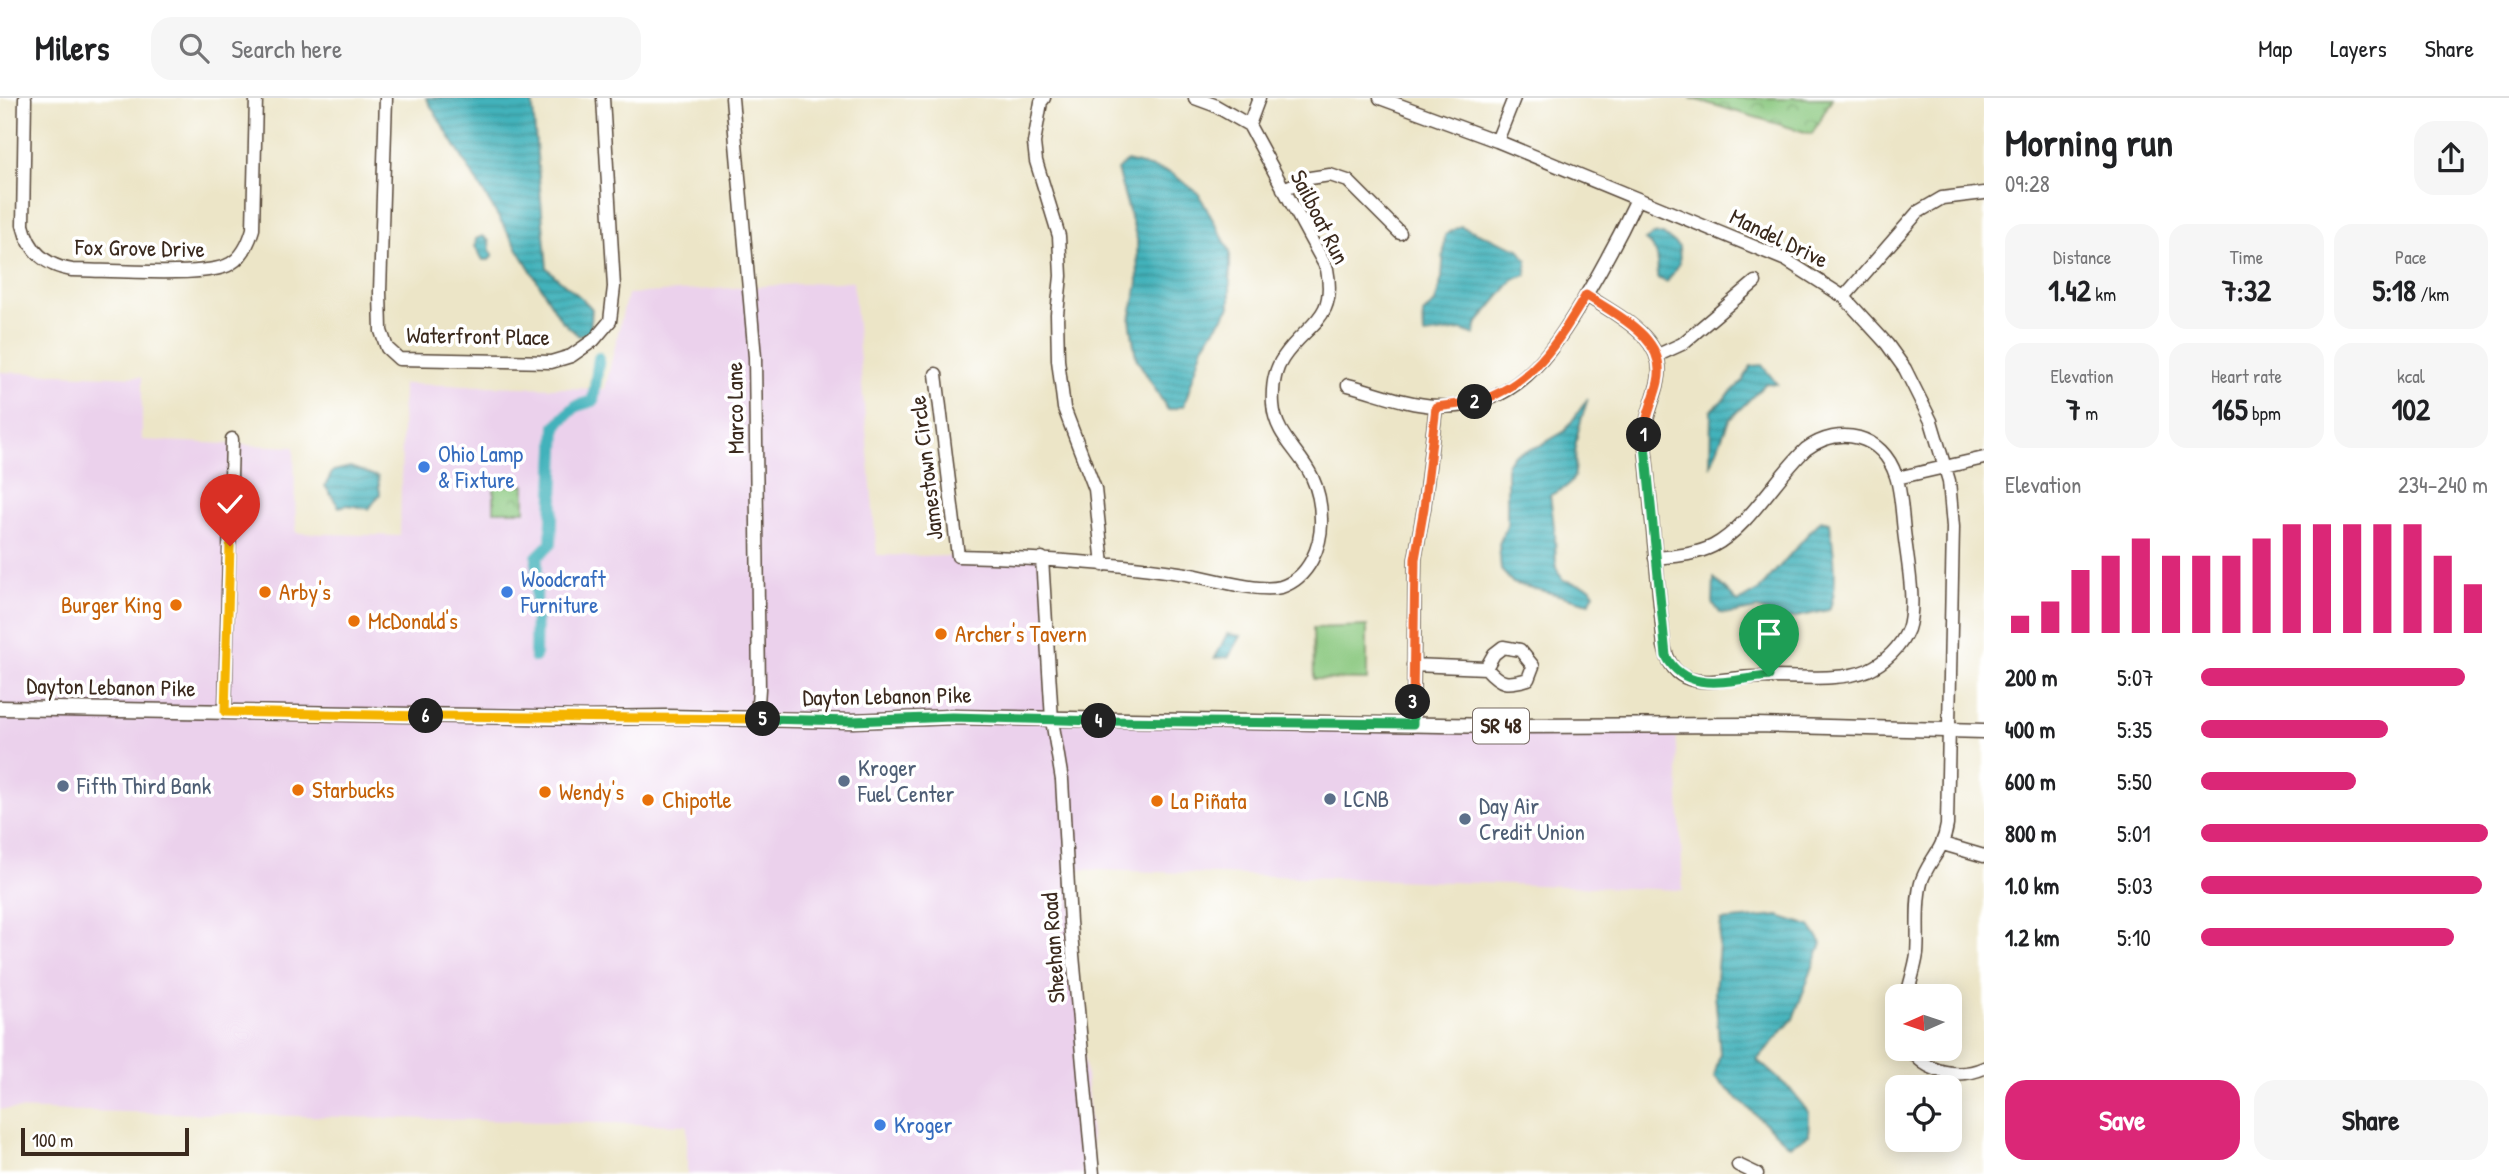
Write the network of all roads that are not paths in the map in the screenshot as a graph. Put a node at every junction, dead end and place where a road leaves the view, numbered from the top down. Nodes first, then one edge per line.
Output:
1 (25, 98) edge
2 (256, 98) edge
3 (386, 98) edge
4 (392, 98) edge
5 (603, 98) edge
6 (732, 98) edge
7 (1044, 98) edge
8 (1195, 98) edge
9 (1259, 98) edge
10 (1380, 98) edge
11 (1514, 98) edge
12 (387, 115) junction
13 (1249, 125) junction
14 (1497, 142) junction
15 (1283, 189) junction
16 (1984, 193) edge
17 (1637, 199) junction
18 (1400, 233) dead end
19 (1755, 282) dead end
20 (1586, 295) junction
21 (1844, 297) junction
22 (1658, 355) junction
23 (936, 374) dead end
24 (1348, 385) dead end
25 (1436, 407) junction
26 (232, 439) dead end
27 (1984, 458) edge
28 (1946, 466) junction
29 (1897, 478) junction
30 (1042, 558) junction
31 (1655, 558) junction
32 (1103, 565) junction
33 (1413, 665) junction
34 (1486, 668) dead end
35 (0, 708) edge
36 (225, 712) junction
37 (757, 719) junction
38 (1052, 720) junction
39 (1413, 724) junction
40 (1949, 730) junction
41 (1984, 731) edge
42 (1942, 844) junction
43 (1984, 856) edge
44 (1910, 984) edge
45 (1921, 1061) edge
46 (1984, 1068) edge
47 (1738, 1165) dead end
48 (1093, 1174) edge
49 (1757, 1174) edge

1 - 2 street, Fox Grove Drive
3 - 12 street, Waterfront Place
4 - 12 street, Waterfront Place
5 - 12 street, Waterfront Place
6 - 37 street, Marco Lane
7 - 32 street
8 - 13 street
9 - 13 street
10 - 14 street, Mandel Drive
11 - 14 street
13 - 15 street, Sailboat Run
14 - 17 street, Mandel Drive
15 - 18 street
15 - 32 street, Sailboat Run
16 - 21 street
17 - 20 street
17 - 21 street, Mandel Drive
19 - 22 street
20 - 22 street
20 - 25 street
21 - 28 street, Mandel Drive
22 - 31 street
23 - 30 street, Jamestown Circle
24 - 25 street
25 - 33 street
26 - 36 street
27 - 28 street
28 - 29 street
28 - 40 street, Mandel Drive
29 - 31 street
29 - 31 street
30 - 32 street, Sailboat Run
30 - 38 street, Sheehan Road
33 - 34 street
33 - 39 street
35 - 36 main road, Dayton Lebanon Pike / SR 48
36 - 37 main road, Dayton Lebanon Pike / SR 48
37 - 38 main road, Dayton Lebanon Pike / SR 48
38 - 39 main road, Dayton Lebanon Pike / SR 48
38 - 48 street, Sheehan Road
39 - 40 main road, Dayton Lebanon Pike / SR 48
40 - 41 main road, Dayton Lebanon Pike / SR 48
40 - 42 street, Mandel Drive
42 - 43 street
42 - 44 street, Mandel Drive
45 - 46 street
47 - 49 street

